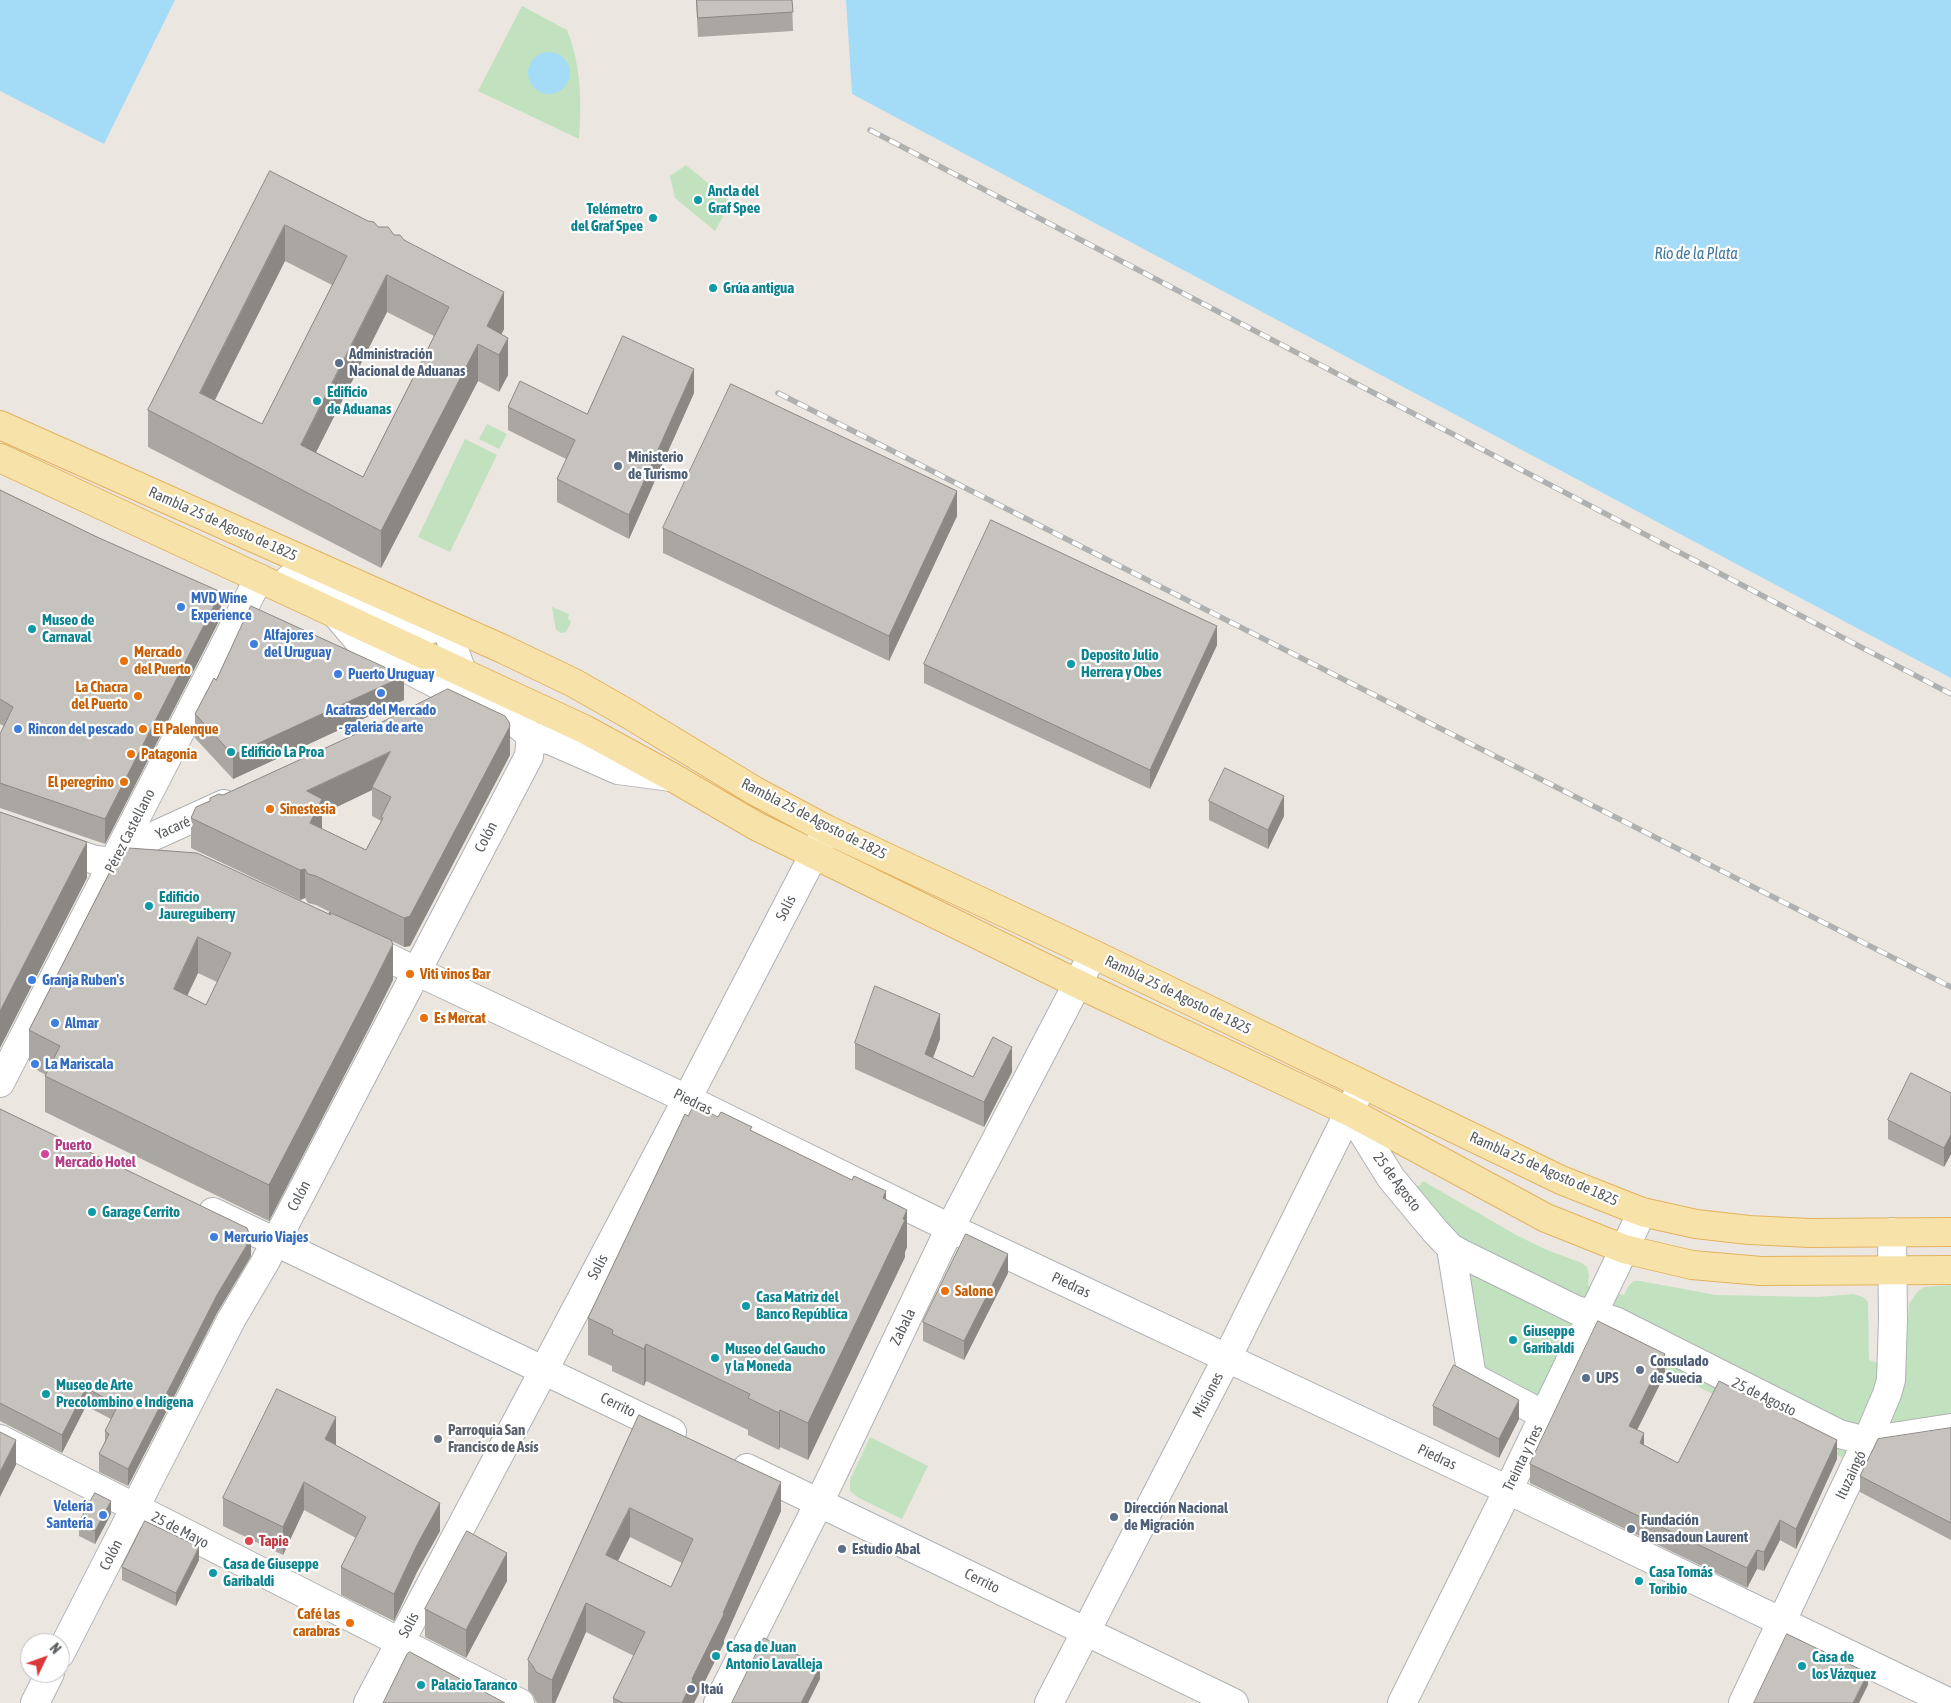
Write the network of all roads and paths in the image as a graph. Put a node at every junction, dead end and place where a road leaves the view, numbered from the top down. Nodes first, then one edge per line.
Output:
1 (3, 433) edge
2 (0, 458) edge
3 (204, 552) junction
4 (259, 578) junction
5 (445, 624) junction
6 (456, 682) junction
7 (429, 708) edge
8 (531, 736) junction
9 (672, 777) junction
10 (246, 794) edge
11 (193, 818) junction
12 (0, 828) edge
13 (826, 829) junction
14 (814, 854) junction
15 (113, 863) junction
16 (334, 932) edge
17 (1093, 954) junction
18 (418, 971) junction
19 (1078, 984) junction
20 (0, 1083) edge
21 (1363, 1084) junction
22 (687, 1099) junction
23 (1350, 1112) junction
24 (195, 1203) edge
25 (1642, 1212) junction
26 (950, 1228) junction
27 (1892, 1232) junction
28 (1951, 1232) edge
29 (275, 1242) junction
30 (1451, 1248) junction
31 (1624, 1249) junction
32 (1894, 1270) junction
33 (1951, 1270) edge
34 (1591, 1315) junction
35 (1227, 1358) junction
36 (544, 1369) junction
37 (1544, 1415) junction
38 (1951, 1428) edge
39 (0, 1439) edge
40 (1867, 1441) junction
41 (695, 1443) edge
42 (721, 1456) edge
43 (1508, 1490) junction
44 (819, 1503) junction
45 (136, 1508) junction
46 (1782, 1622) junction
47 (1085, 1631) junction
48 (70, 1635) edge
49 (400, 1642) junction
50 (45, 1683) edge
51 (35, 1703) edge
52 (368, 1703) edge
53 (520, 1703) edge
54 (718, 1703) edge
55 (1049, 1703) edge
56 (1234, 1703) edge
57 (1402, 1703) edge
58 (1743, 1703) edge
59 (1950, 1703) edge

1 - 5 main road, Rambla 25 de Agosto de 1825
2 - 3 main road, Rambla 25 de Agosto de 1825
3 - 4 main road, Rambla 25 de Agosto de 1825
3 - 5 street, Rambla 25 de Agosto de 1825
4 - 6 main road, Rambla 25 de Agosto de 1825
4 - 15 street, Pérez Castellano
5 - 6 street
5 - 13 main road, Rambla 25 de Agosto de 1825
6 - 7 street
6 - 8 street, Rambla 25 de Agosto de 1825
6 - 9 main road, Rambla 25 de Agosto de 1825
8 - 9 street, Rambla 25 de Agosto de 1825
8 - 18 street, Colón
9 - 14 main road, Rambla 25 de Agosto de 1825
10 - 11 street, Yacaré
11 - 15 street, Yacaré
11 - 15 street
12 - 15 street
13 - 14 street, Solís
13 - 17 main road, Rambla 25 de Agosto de 1825
14 - 19 main road, Rambla 25 de Agosto de 1825
14 - 22 street, Solís
15 - 20 street, Pérez Castellano
16 - 18 street, Piedras
17 - 19 street, Zabala
17 - 21 main road, Rambla 25 de Agosto de 1825
18 - 22 street, Piedras
18 - 29 street, Colón
19 - 23 main road, Rambla 25 de Agosto de 1825
19 - 26 street, Zabala
21 - 23 street, Misiones
21 - 25 main road, Rambla 25 de Agosto de 1825
22 - 26 street, Piedras
22 - 36 street, Solís
23 - 30 street, 25 de Agosto
23 - 31 main road, Rambla 25 de Agosto de 1825
23 - 35 street, Misiones
24 - 29 street, Cerrito
25 - 27 main road, Rambla 25 de Agosto de 1825
25 - 31 street, Treinta y Tres
26 - 35 street, Piedras
26 - 44 street, Zabala
27 - 28 main road, Rambla 25 de Agosto de 1825
27 - 32 street, Ituzaingó
29 - 36 street, Cerrito
29 - 45 street, Colón
30 - 34 street, 25 de Agosto
30 - 37 street
31 - 32 main road, Rambla 25 de Agosto de 1825
31 - 34 street, Treinta y Tres
32 - 33 main road, Rambla 25 de Agosto de 1825
32 - 40 street, Ituzaingó
34 - 37 street, Treinta y Tres
34 - 40 street, 25 de Agosto
35 - 43 street, Piedras
35 - 47 street, Misiones
36 - 41 street, Cerrito
36 - 49 street, Solís
37 - 43 street, Treinta y Tres
38 - 40 street, 25 de Agosto
39 - 45 street, 25 de Mayo
40 - 46 street, Ituzaingó
42 - 44 street, Cerrito
43 - 46 street, Piedras
43 - 57 street, Treinta y Tres
44 - 47 street, Cerrito
44 - 54 street, Zabala
45 - 48 street, Colón
45 - 49 street, 25 de Mayo
46 - 58 street, Ituzaingó
46 - 59 street, Piedras
47 - 55 street, Misiones
47 - 56 street, Cerrito
49 - 52 street, Solís
49 - 53 street, 25 de Mayo
50 - 51 street

